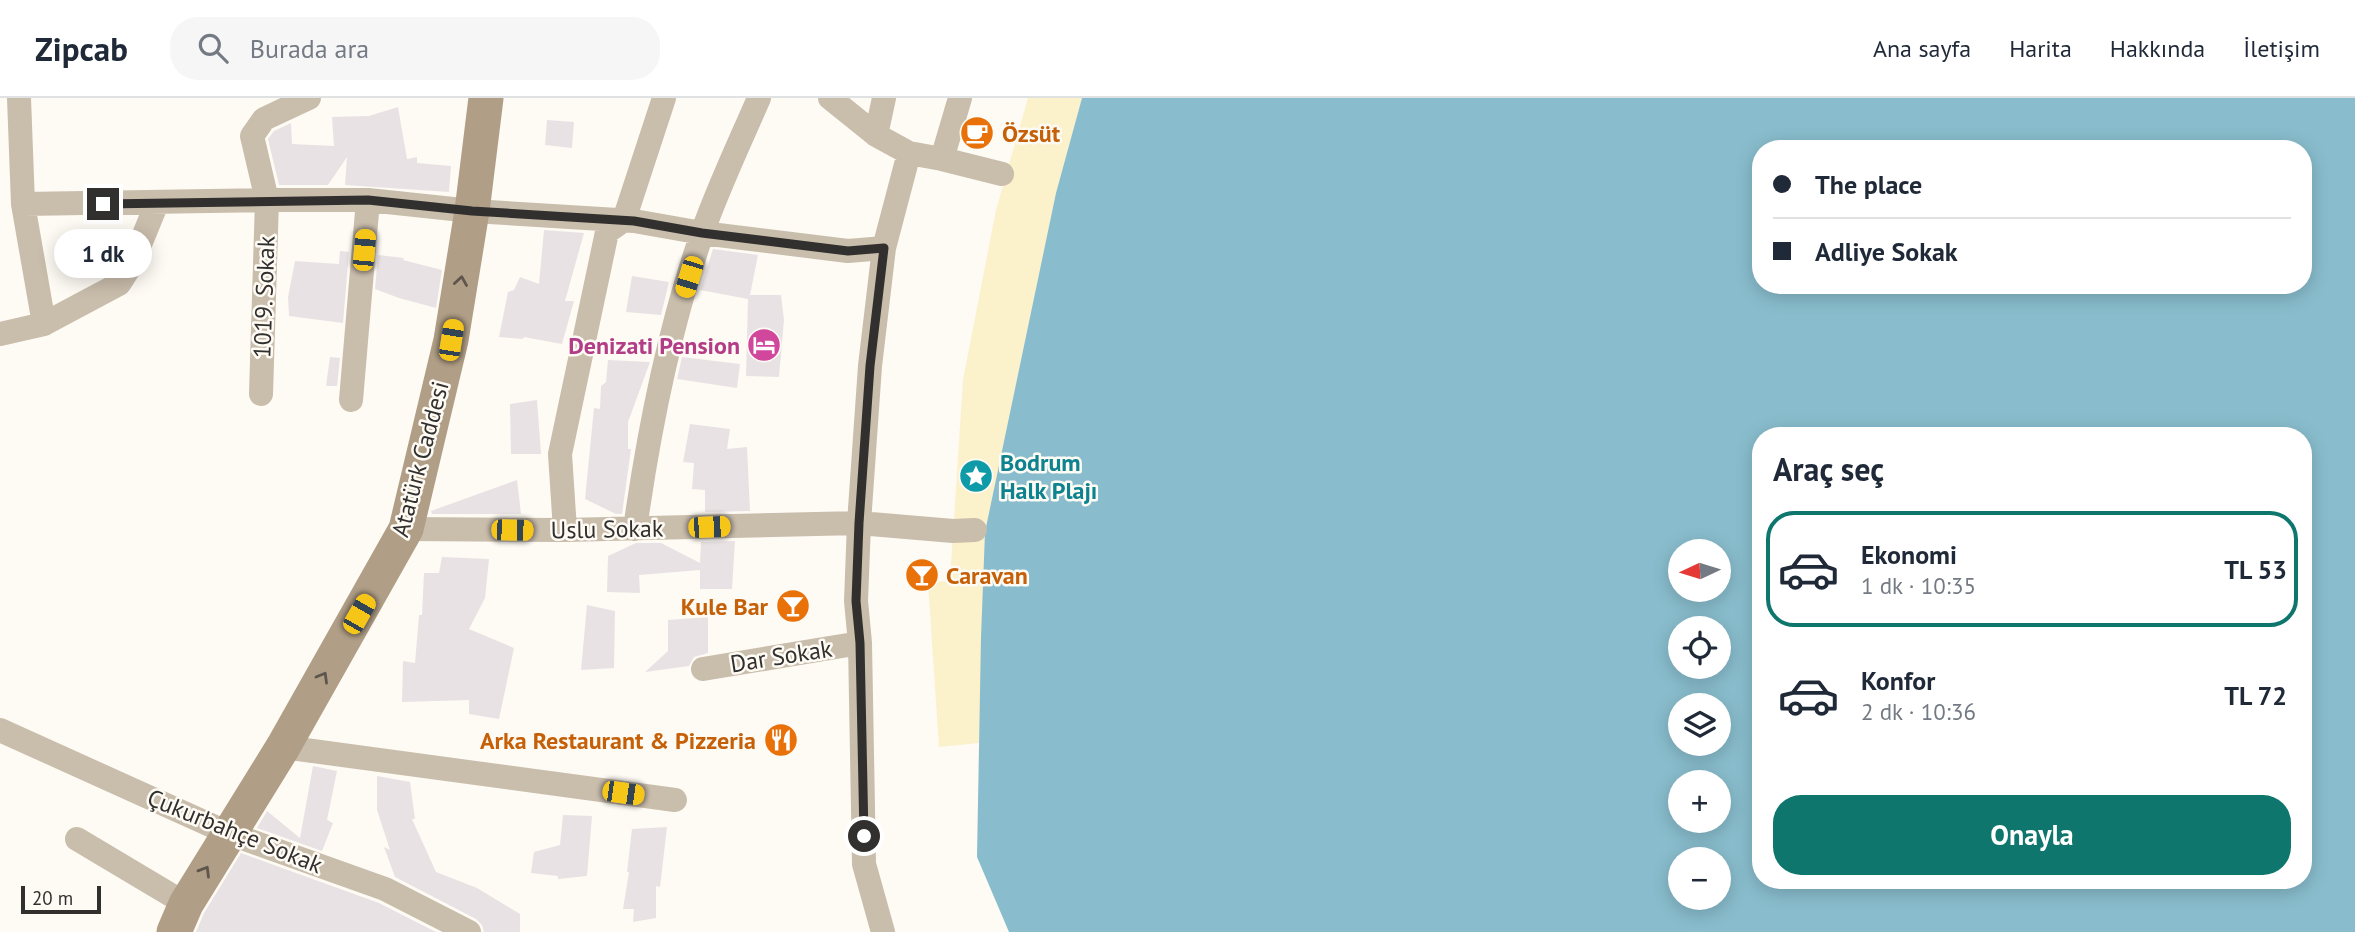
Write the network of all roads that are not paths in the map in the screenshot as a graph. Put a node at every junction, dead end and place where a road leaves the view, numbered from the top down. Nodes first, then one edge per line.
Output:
1 (19, 98) edge
2 (309, 98) edge
3 (486, 98) edge
4 (664, 98) edge
5 (759, 98) edge
6 (830, 98) edge
7 (884, 98) edge
8 (960, 98) edge
9 (9, 123) edge
10 (876, 135) junction
11 (909, 153) junction
12 (942, 159) junction
13 (1002, 174) dead end
14 (368, 200) junction
15 (267, 201) junction
16 (157, 203) junction
17 (23, 205) junction
18 (472, 211) junction
19 (624, 220) junction
20 (702, 233) junction
21 (884, 248) junction
22 (44, 324) junction
23 (0, 334) edge
24 (261, 394) dead end
25 (351, 400) dead end
26 (859, 523) junction
27 (406, 529) junction
28 (635, 529) junction
29 (565, 530) junction
30 (975, 530) dead end
31 (860, 643) junction
32 (703, 668) dead end
33 (0, 730) edge
34 (283, 747) junction
35 (675, 800) dead end
36 (228, 833) junction
37 (77, 839) dead end
38 (180, 918) edge
39 (469, 932) edge
40 (883, 932) edge

1 - 9 street
2 - 15 street, 1019. Sokak
3 - 18 street, Atatürk Caddesi
4 - 19 street
5 - 20 street
6 - 10 street
7 - 10 street
8 - 12 street
9 - 17 street
10 - 11 street
11 - 12 street
11 - 21 street
12 - 13 street
14 - 15 street
14 - 18 street
14 - 25 street
15 - 16 street
15 - 24 street, 1019. Sokak
16 - 17 street
16 - 22 street
17 - 22 street
18 - 19 street
27 -> 18 street, Atatürk Caddesi
19 - 20 street
19 - 29 street
20 - 21 street
20 - 28 street
21 - 26 street
22 - 23 street
26 - 28 street, Uslu Sokak
26 - 30 street, Uslu Sokak
26 - 31 street
27 - 29 street, Uslu Sokak
34 -> 27 street, Atatürk Caddesi
28 - 29 street, Uslu Sokak
31 - 32 street, Dar Sokak
31 - 40 street
33 - 36 street, Çukurbahçe Sokak
34 - 35 street
34 - 36 street, Atatürk Caddesi
38 -> 36 street, Atatürk Caddesi
36 - 39 street, Çukurbahçe Sokak
37 - 38 street

